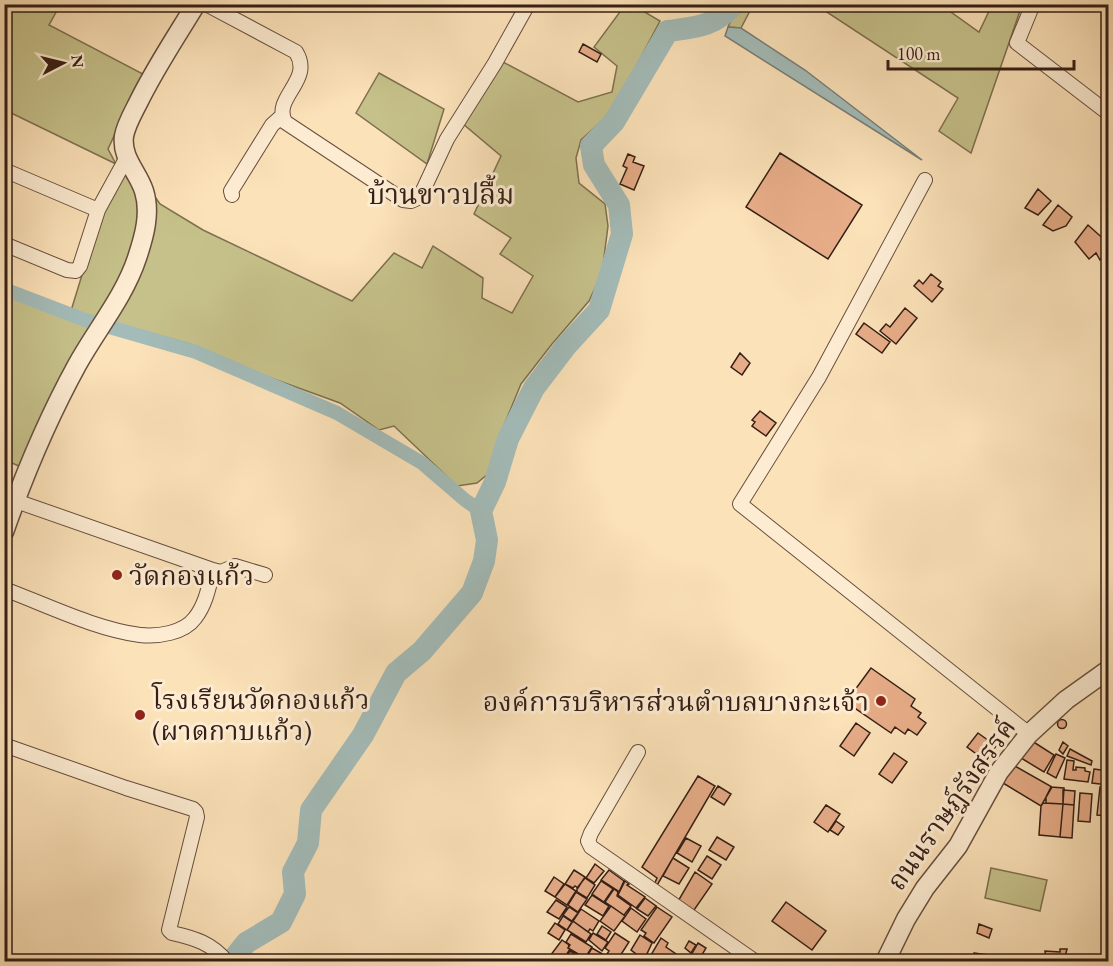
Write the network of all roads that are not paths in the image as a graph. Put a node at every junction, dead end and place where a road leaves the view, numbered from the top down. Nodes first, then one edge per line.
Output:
1 (196, 4) edge
2 (206, 4) edge
3 (528, 4) edge
4 (1033, 4) edge
5 (1108, 113) edge
6 (282, 116) junction
7 (127, 157) junction
8 (4, 170) edge
9 (925, 180) dead end
10 (231, 195) dead end
11 (98, 210) junction
12 (4, 244) edge
13 (16, 501) junction
14 (4, 532) edge
15 (213, 570) junction
16 (264, 575) dead end
17 (4, 589) edge
18 (1108, 670) edge
19 (1029, 734) junction
20 (4, 745) edge
21 (638, 752) dead end
22 (226, 960) edge
23 (756, 962) edge
24 (885, 962) edge

1 - 7 street
2 - 6 street
3 - 6 street
4 - 5 street
6 - 10 street
7 - 11 street
7 - 13 street
8 - 11 street
9 - 19 street
11 - 12 street
13 - 14 street
13 - 15 street
15 - 16 street
15 - 17 street
18 - 19 street, ถนนราษฎ์รังสรรค์
19 - 24 street, ถนนราษฎ์รังสรรค์
20 - 22 street
21 - 23 street

